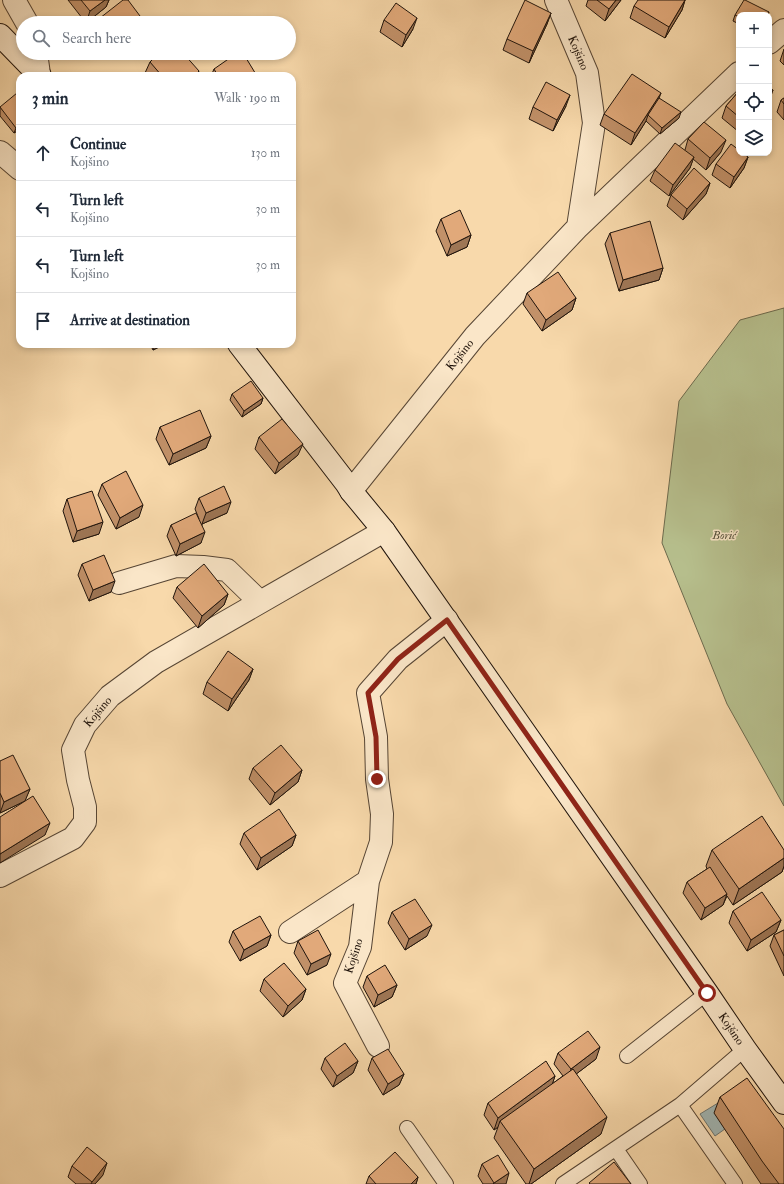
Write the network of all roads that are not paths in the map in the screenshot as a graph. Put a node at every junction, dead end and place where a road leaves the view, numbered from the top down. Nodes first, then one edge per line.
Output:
1 (14, 0) edge
2 (556, 0) edge
3 (23, 16) edge
4 (784, 30) edge
5 (0, 35) edge
6 (772, 41) edge
7 (16, 49) edge
8 (29, 60) edge
9 (38, 68) edge
10 (736, 76) edge
11 (0, 152) edge
12 (16, 166) edge
13 (578, 227) junction
14 (242, 348) edge
15 (350, 491) junction
16 (384, 531) junction
17 (119, 582) dead end
18 (260, 602) junction
19 (447, 620) junction
20 (0, 876) edge
21 (368, 881) junction
22 (290, 932) dead end
23 (707, 993) junction
24 (378, 1046) dead end
25 (745, 1049) junction
26 (627, 1056) dead end
27 (784, 1103) edge
28 (680, 1105) junction
29 (407, 1128) dead end
30 (616, 1149) junction
31 (446, 1184) edge
32 (563, 1184) edge
33 (640, 1184) edge
34 (735, 1184) edge

1 - 3 street
2 - 13 street, Kojšino
4 - 6 street
5 - 7 street
8 - 9 street
10 - 13 street, Kojšino
11 - 12 street
13 - 15 street, Kojšino
14 - 15 street, Kojšino
15 - 16 street, Kojšino
16 - 18 street, Kojšino
16 - 19 street, Kojšino
17 - 18 street
18 - 20 street, Kojšino
19 - 21 street, Kojšino
19 - 23 street, Kojšino
21 - 22 street
21 - 24 street, Kojšino
23 - 25 street, Kojšino
23 - 26 lane
25 - 27 street, Kojšino
25 - 28 lane
28 - 30 lane
28 - 34 lane
29 - 31 lane
30 - 32 lane
30 - 33 lane

